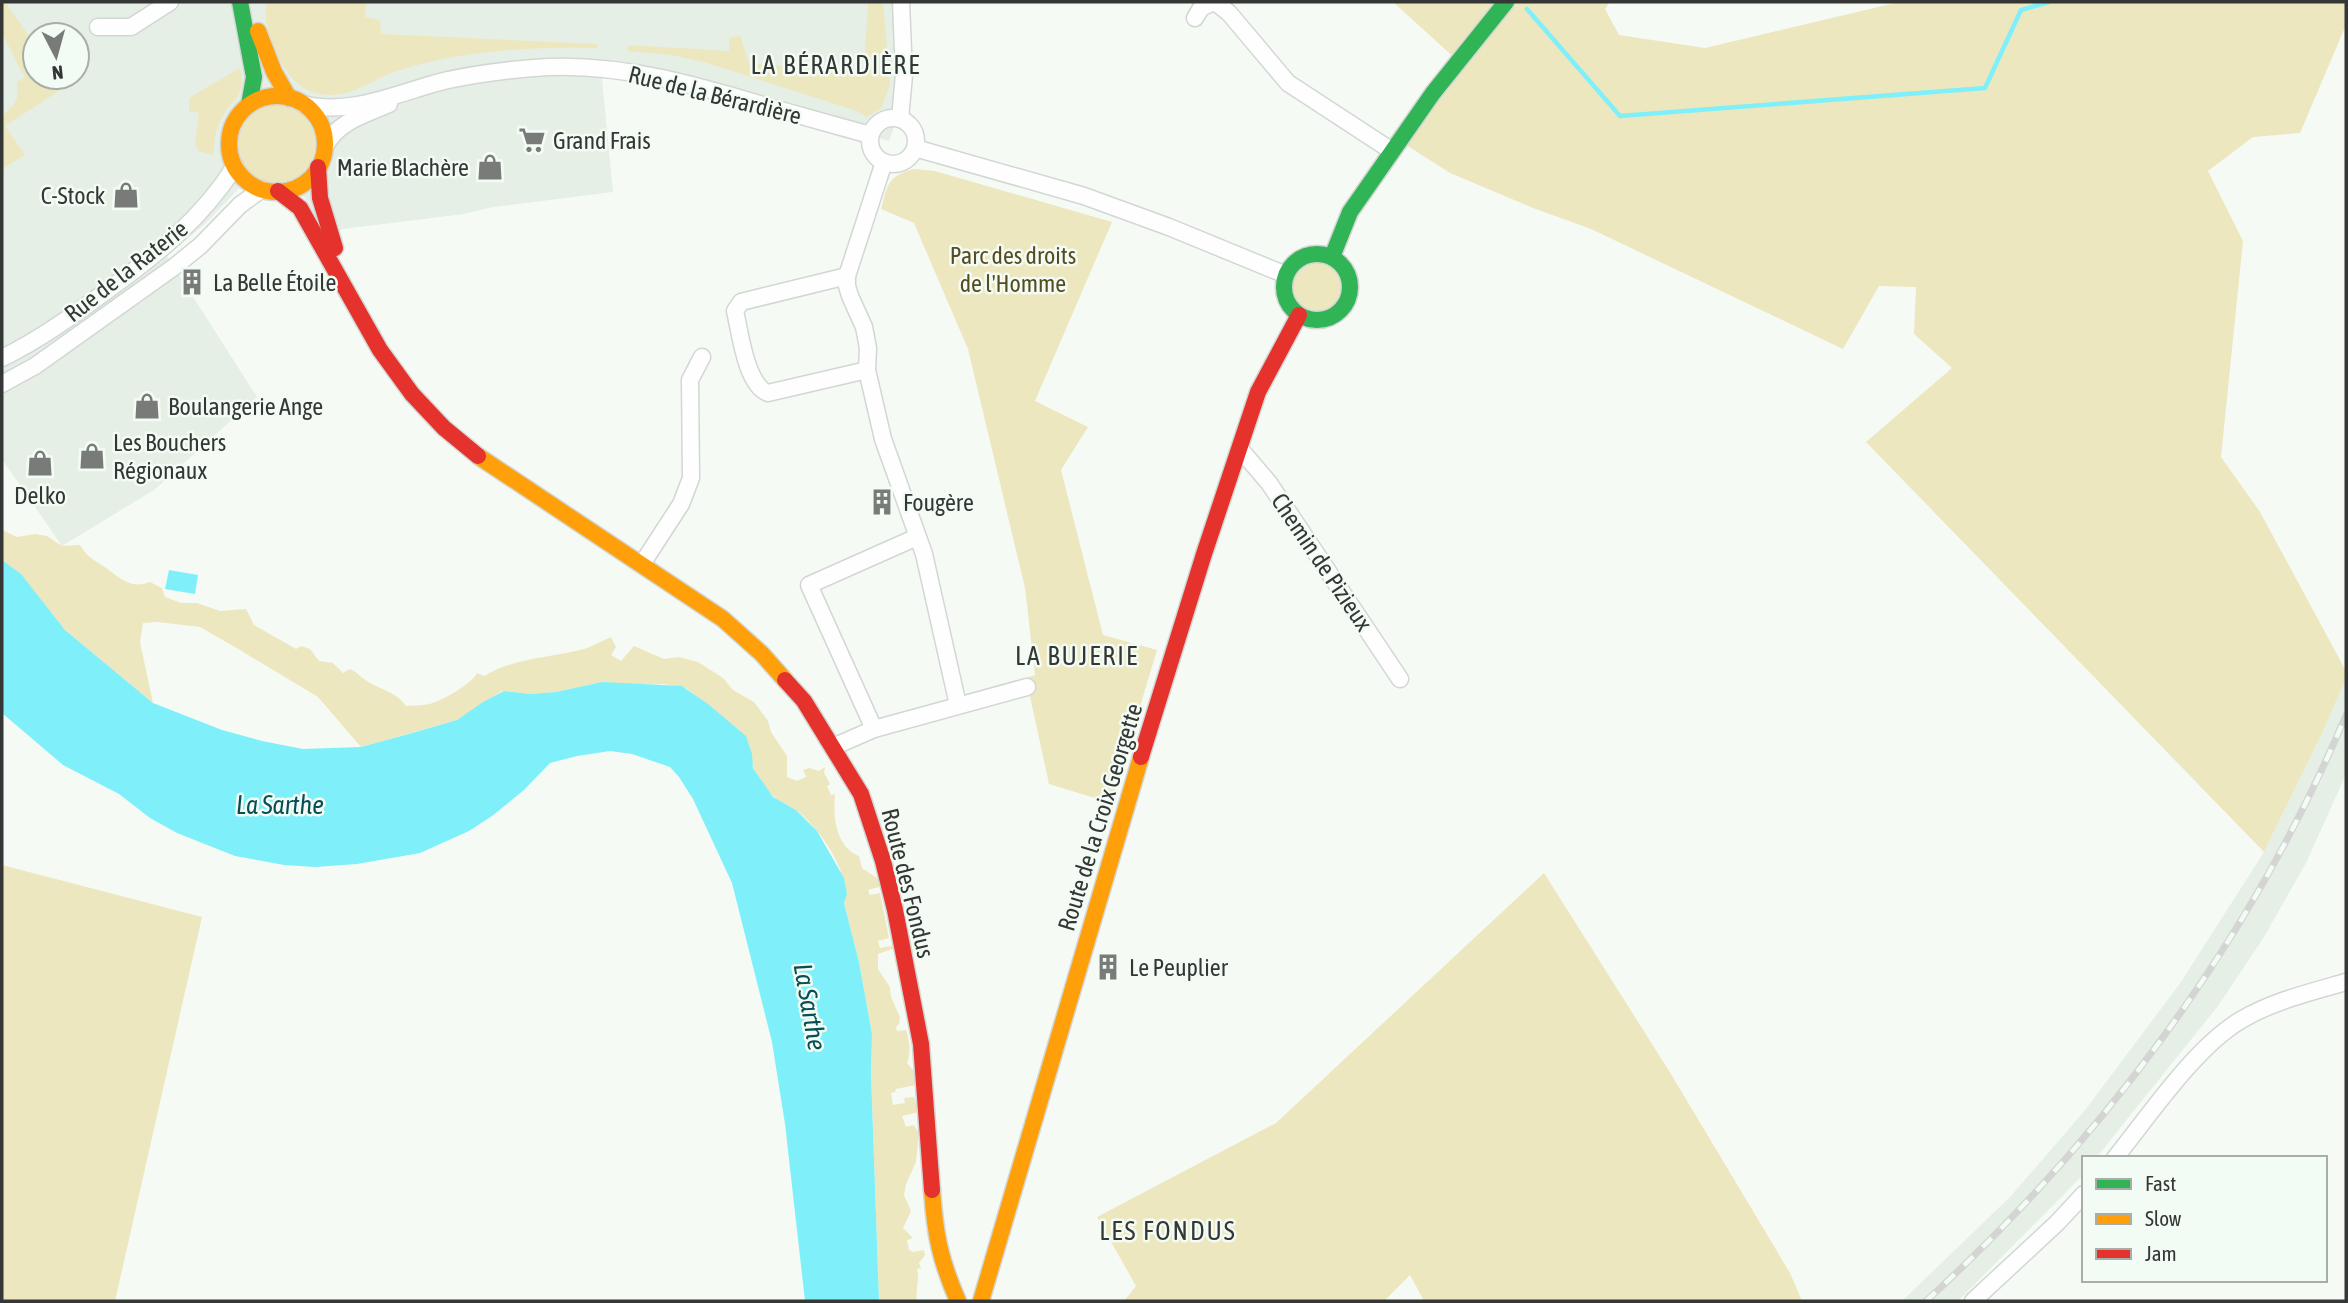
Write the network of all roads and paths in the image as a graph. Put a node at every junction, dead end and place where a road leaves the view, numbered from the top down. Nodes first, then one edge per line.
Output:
1 (170, 2) edge
2 (240, 2) edge
3 (248, 2) edge
4 (901, 2) edge
5 (1214, 2) edge
6 (1506, 2) edge
7 (1195, 18) dead end
8 (98, 27) dead end
9 (433, 84) junction
10 (296, 101) junction
11 (249, 105) junction
12 (900, 119) junction
13 (870, 135) junction
14 (325, 146) junction
15 (915, 148) junction
16 (1392, 151) junction
17 (884, 162) junction
18 (235, 166) junction
19 (318, 167) junction
20 (270, 190) junction
21 (1332, 257) junction
22 (1286, 275) junction
23 (848, 276) junction
24 (356, 307) junction
25 (1299, 315) junction
26 (702, 357) dead end
27 (2, 358) edge
28 (30, 362) dead end
29 (867, 370) junction
30 (2, 374) edge
31 (2, 384) edge
32 (1240, 449) junction
33 (917, 537) junction
34 (642, 564) junction
35 (1400, 679) dead end
36 (1027, 687) dead end
37 (957, 705) junction
38 (874, 729) junction
39 (833, 747) junction
40 (2346, 982) edge
41 (2117, 1156) edge
42 (2082, 1196) edge
43 (958, 1301) edge
44 (981, 1301) edge
45 (1973, 1301) edge

1 - 8 street
2 - 11 street
3 - 10 street
4 - 12 street
5 - 7 street
5 - 16 street
6 - 16 street
9 - 10 street, Rue de la Bérardière
9 - 13 street, Rue de la Bérardière
9 - 14 street, Rue de la Bérardière
10 - 11 street
10 - 14 street
11 - 18 street
12 - 13 street
12 - 15 street
13 - 17 street
14 - 19 street
15 - 17 street
15 - 22 street
16 - 21 street
17 - 23 street
18 - 20 street
18 - 27 street, Rue de la Raterie
19 - 20 street
19 - 24 street, Route des Fondus
20 - 24 street, Route des Fondus
20 - 31 street, Rue de la Raterie
21 - 22 street
21 - 25 street
22 - 25 street
23 - 29 street
23 - 29 street
24 - 34 street, Route des Fondus
25 - 32 street, Route de la Croix Georgette
26 - 34 street
28 - 30 street
29 - 33 street
32 - 35 street, Chemin de Pizieux
32 - 44 street, Route de la Croix Georgette
33 - 37 street
33 - 38 street
34 - 39 street, Route des Fondus
36 - 37 street
37 - 38 street
38 - 39 street
39 - 43 street, Route des Fondus
40 - 41 street
42 - 45 street

